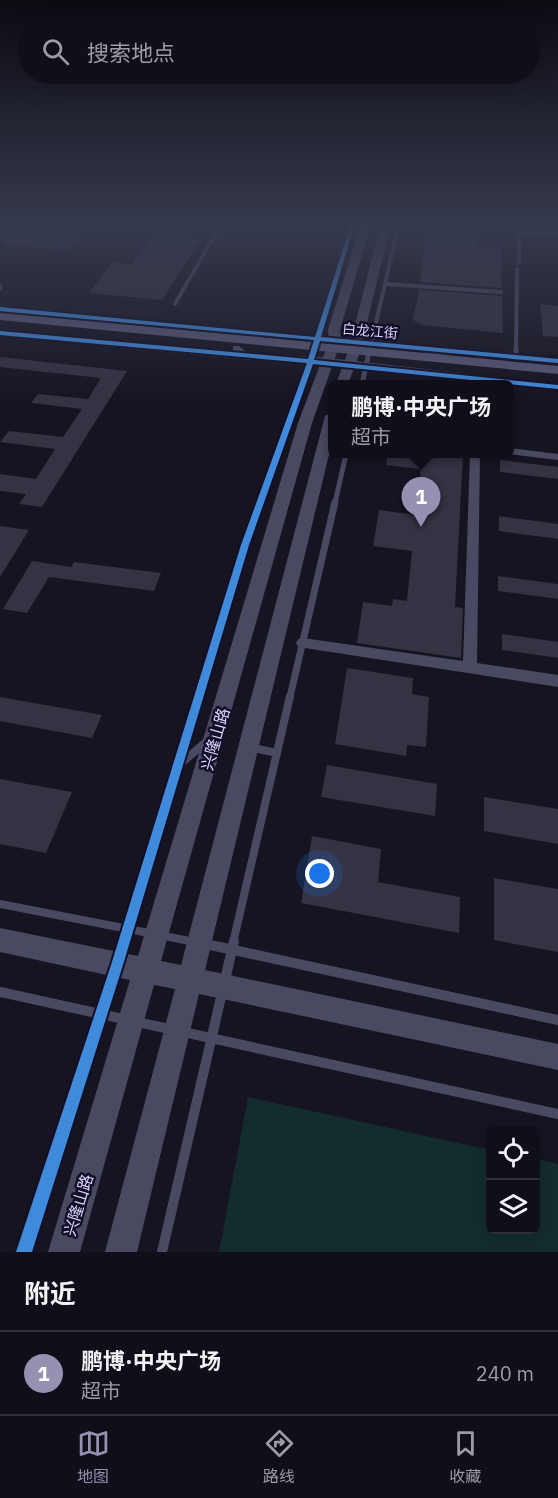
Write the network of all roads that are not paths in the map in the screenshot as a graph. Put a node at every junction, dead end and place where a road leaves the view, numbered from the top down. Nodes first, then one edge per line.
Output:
1 (186, 285) edge
2 (338, 285) edge
3 (347, 285) edge
4 (370, 285) edge
5 (386, 285) edge
6 (407, 285) edge
7 (517, 285) edge
8 (501, 292) dead end
9 (175, 304) dead end
10 (0, 309) edge
11 (0, 316) edge
12 (124, 320) junction
13 (101, 326) junction
14 (0, 327) edge
15 (245, 332) junction
16 (0, 333) edge
17 (266, 342) junction
18 (423, 349) junction
19 (322, 351) junction
20 (242, 353) junction
21 (352, 354) junction
22 (370, 355) junction
23 (516, 357) junction
24 (450, 359) junction
25 (558, 361) edge
26 (427, 365) junction
27 (558, 370) edge
28 (453, 375) junction
29 (343, 380) edge
30 (363, 380) edge
31 (497, 380) edge
32 (558, 380) edge
33 (514, 382) edge
34 (558, 387) edge
35 (328, 436) edge
36 (514, 452) edge
37 (558, 457) edge
38 (345, 458) edge
39 (475, 458) edge
40 (303, 643) junction
41 (470, 668) junction
42 (558, 681) edge
43 (216, 733) junction
44 (249, 747) junction
45 (277, 753) junction
46 (178, 766) junction
47 (0, 904) edge
48 (128, 929) junction
49 (158, 935) junction
50 (0, 940) edge
51 (201, 942) junction
52 (232, 948) junction
53 (117, 964) junction
54 (147, 971) junction
55 (191, 980) junction
56 (223, 987) junction
57 (0, 992) edge
58 (101, 1014) junction
59 (558, 1020) edge
60 (132, 1021) junction
61 (178, 1031) junction
62 (211, 1038) junction
63 (558, 1057) edge
64 (558, 1114) edge
65 (24, 1252) edge
66 (64, 1252) edge
67 (121, 1252) edge
68 (162, 1252) edge

1 - 9 lane
2 - 19 lane
3 - 19 street, 兴隆山路
4 - 21 street
5 - 22 lane
6 - 8 lane
7 - 23 lane
10 - 12 lane, 白龙江街
11 - 13 main road, 白龙江街
12 - 13 street
12 - 15 lane, 白龙江街
13 - 17 main road, 白龙江街
14 - 20 main road, 白龙江街
15 - 17 street
15 - 19 lane, 白龙江街
16 - 20 lane
17 - 19 main road, 白龙江街
18 - 22 lane, 白龙江街
18 - 23 lane, 白龙江街
18 - 24 street
19 - 20 main road, 白龙江街
19 - 21 main road, 白龙江街
19 - 43 street, 兴隆山路
19 - 46 lane
21 - 22 main road, 白龙江街
21 - 29 street
22 - 24 main road, 白龙江街
22 - 26 main road, 白龙江街
22 - 28 street, 白龙江街
22 - 30 lane
23 - 25 lane, 白龙江街
24 - 27 main road, 白龙江街
26 - 28 street
26 - 32 main road, 白龙江街
28 - 31 street, 白龙江街
33 - 34 street, 白龙江街
35 - 44 street, 兴隆山路
36 - 37 street
38 - 40 lane
39 - 41 street
40 - 41 street
40 - 45 lane
41 - 42 street
43 - 46 lane
43 - 49 street, 兴隆山路
44 - 45 lane
44 - 51 street, 兴隆山路
45 - 52 lane
46 - 48 lane
47 - 48 lane
48 - 49 lane
48 - 53 lane
49 - 51 lane
49 - 54 street, 兴隆山路
50 - 53 street
51 - 52 lane
51 - 55 street, 兴隆山路
52 - 56 lane
52 - 59 lane
53 - 54 street
53 - 58 lane
54 - 55 street
54 - 60 street, 兴隆山路
55 - 56 street
55 - 61 street, 兴隆山路
56 - 62 lane
56 - 63 street
57 - 58 lane
58 - 60 lane
58 - 65 lane
60 - 61 lane
60 - 66 street, 兴隆山路
61 - 62 lane
61 - 67 street, 兴隆山路
62 - 64 lane
62 - 68 lane

